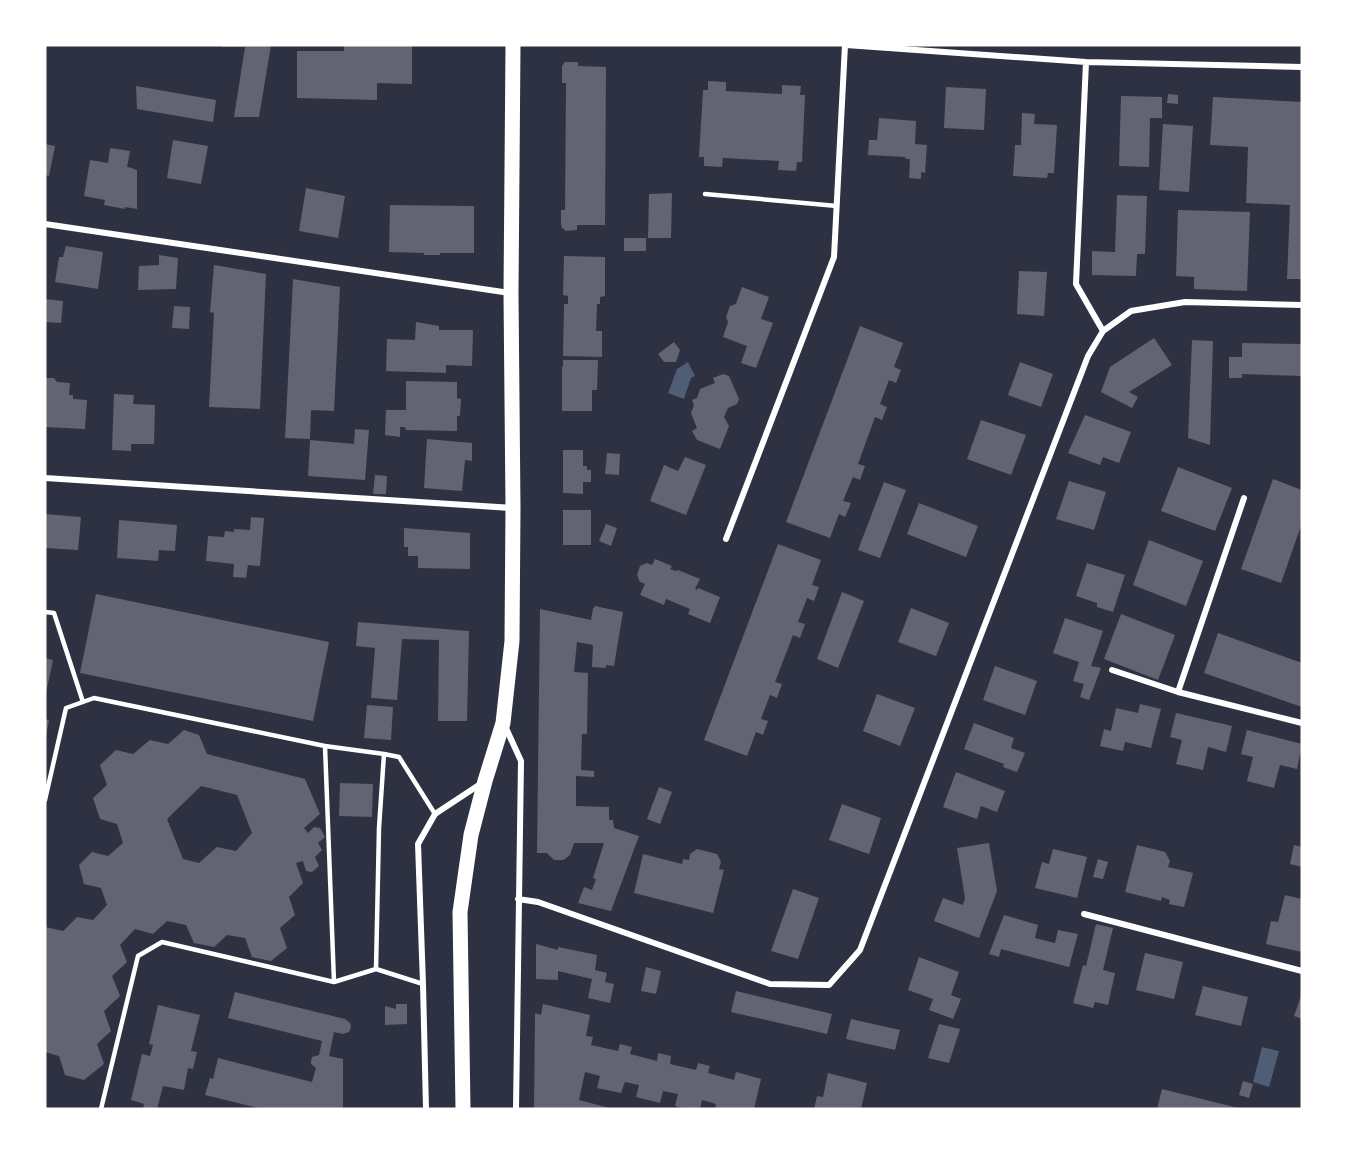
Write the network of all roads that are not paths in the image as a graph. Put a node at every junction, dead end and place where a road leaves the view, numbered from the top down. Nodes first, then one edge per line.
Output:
1 (513, 45) edge
2 (845, 45) edge
3 (1086, 62) junction
4 (1302, 67) edge
5 (705, 194) dead end
6 (837, 206) junction
7 (45, 224) edge
8 (511, 293) junction
9 (1302, 305) edge
10 (1103, 331) junction
11 (45, 478) edge
12 (1244, 498) dead end
13 (513, 508) junction
14 (726, 539) dead end
15 (45, 612) edge
16 (1112, 670) dead end
17 (1178, 692) junction
18 (83, 702) junction
19 (503, 723) junction
20 (1302, 723) edge
21 (325, 746) junction
22 (384, 754) junction
23 (485, 781) junction
24 (45, 800) edge
25 (435, 814) junction
26 (518, 899) junction
27 (1084, 914) dead end
28 (376, 969) junction
29 (1302, 971) edge
30 (334, 982) junction
31 (423, 984) junction
32 (101, 1109) edge
33 (426, 1109) edge
34 (463, 1109) edge
35 (516, 1109) edge

1 - 8 main road
2 - 3 street
2 - 6 street
3 - 4 street
3 - 10 street
5 - 6 lane
6 - 14 street
7 - 8 street
8 - 13 main road
9 - 10 street
10 - 26 street
11 - 13 street
12 - 17 street
13 - 19 main road
15 - 18 lane
16 - 17 street
17 - 20 street
18 - 21 lane
18 - 24 lane
19 - 23 main road
19 - 26 street
21 - 22 lane
21 - 30 lane
22 - 25 lane
22 - 28 lane
23 - 25 street
23 - 34 main road
25 - 31 street
26 - 35 street
27 - 29 street
28 - 30 lane
28 - 31 lane
30 - 32 lane
31 - 33 street

